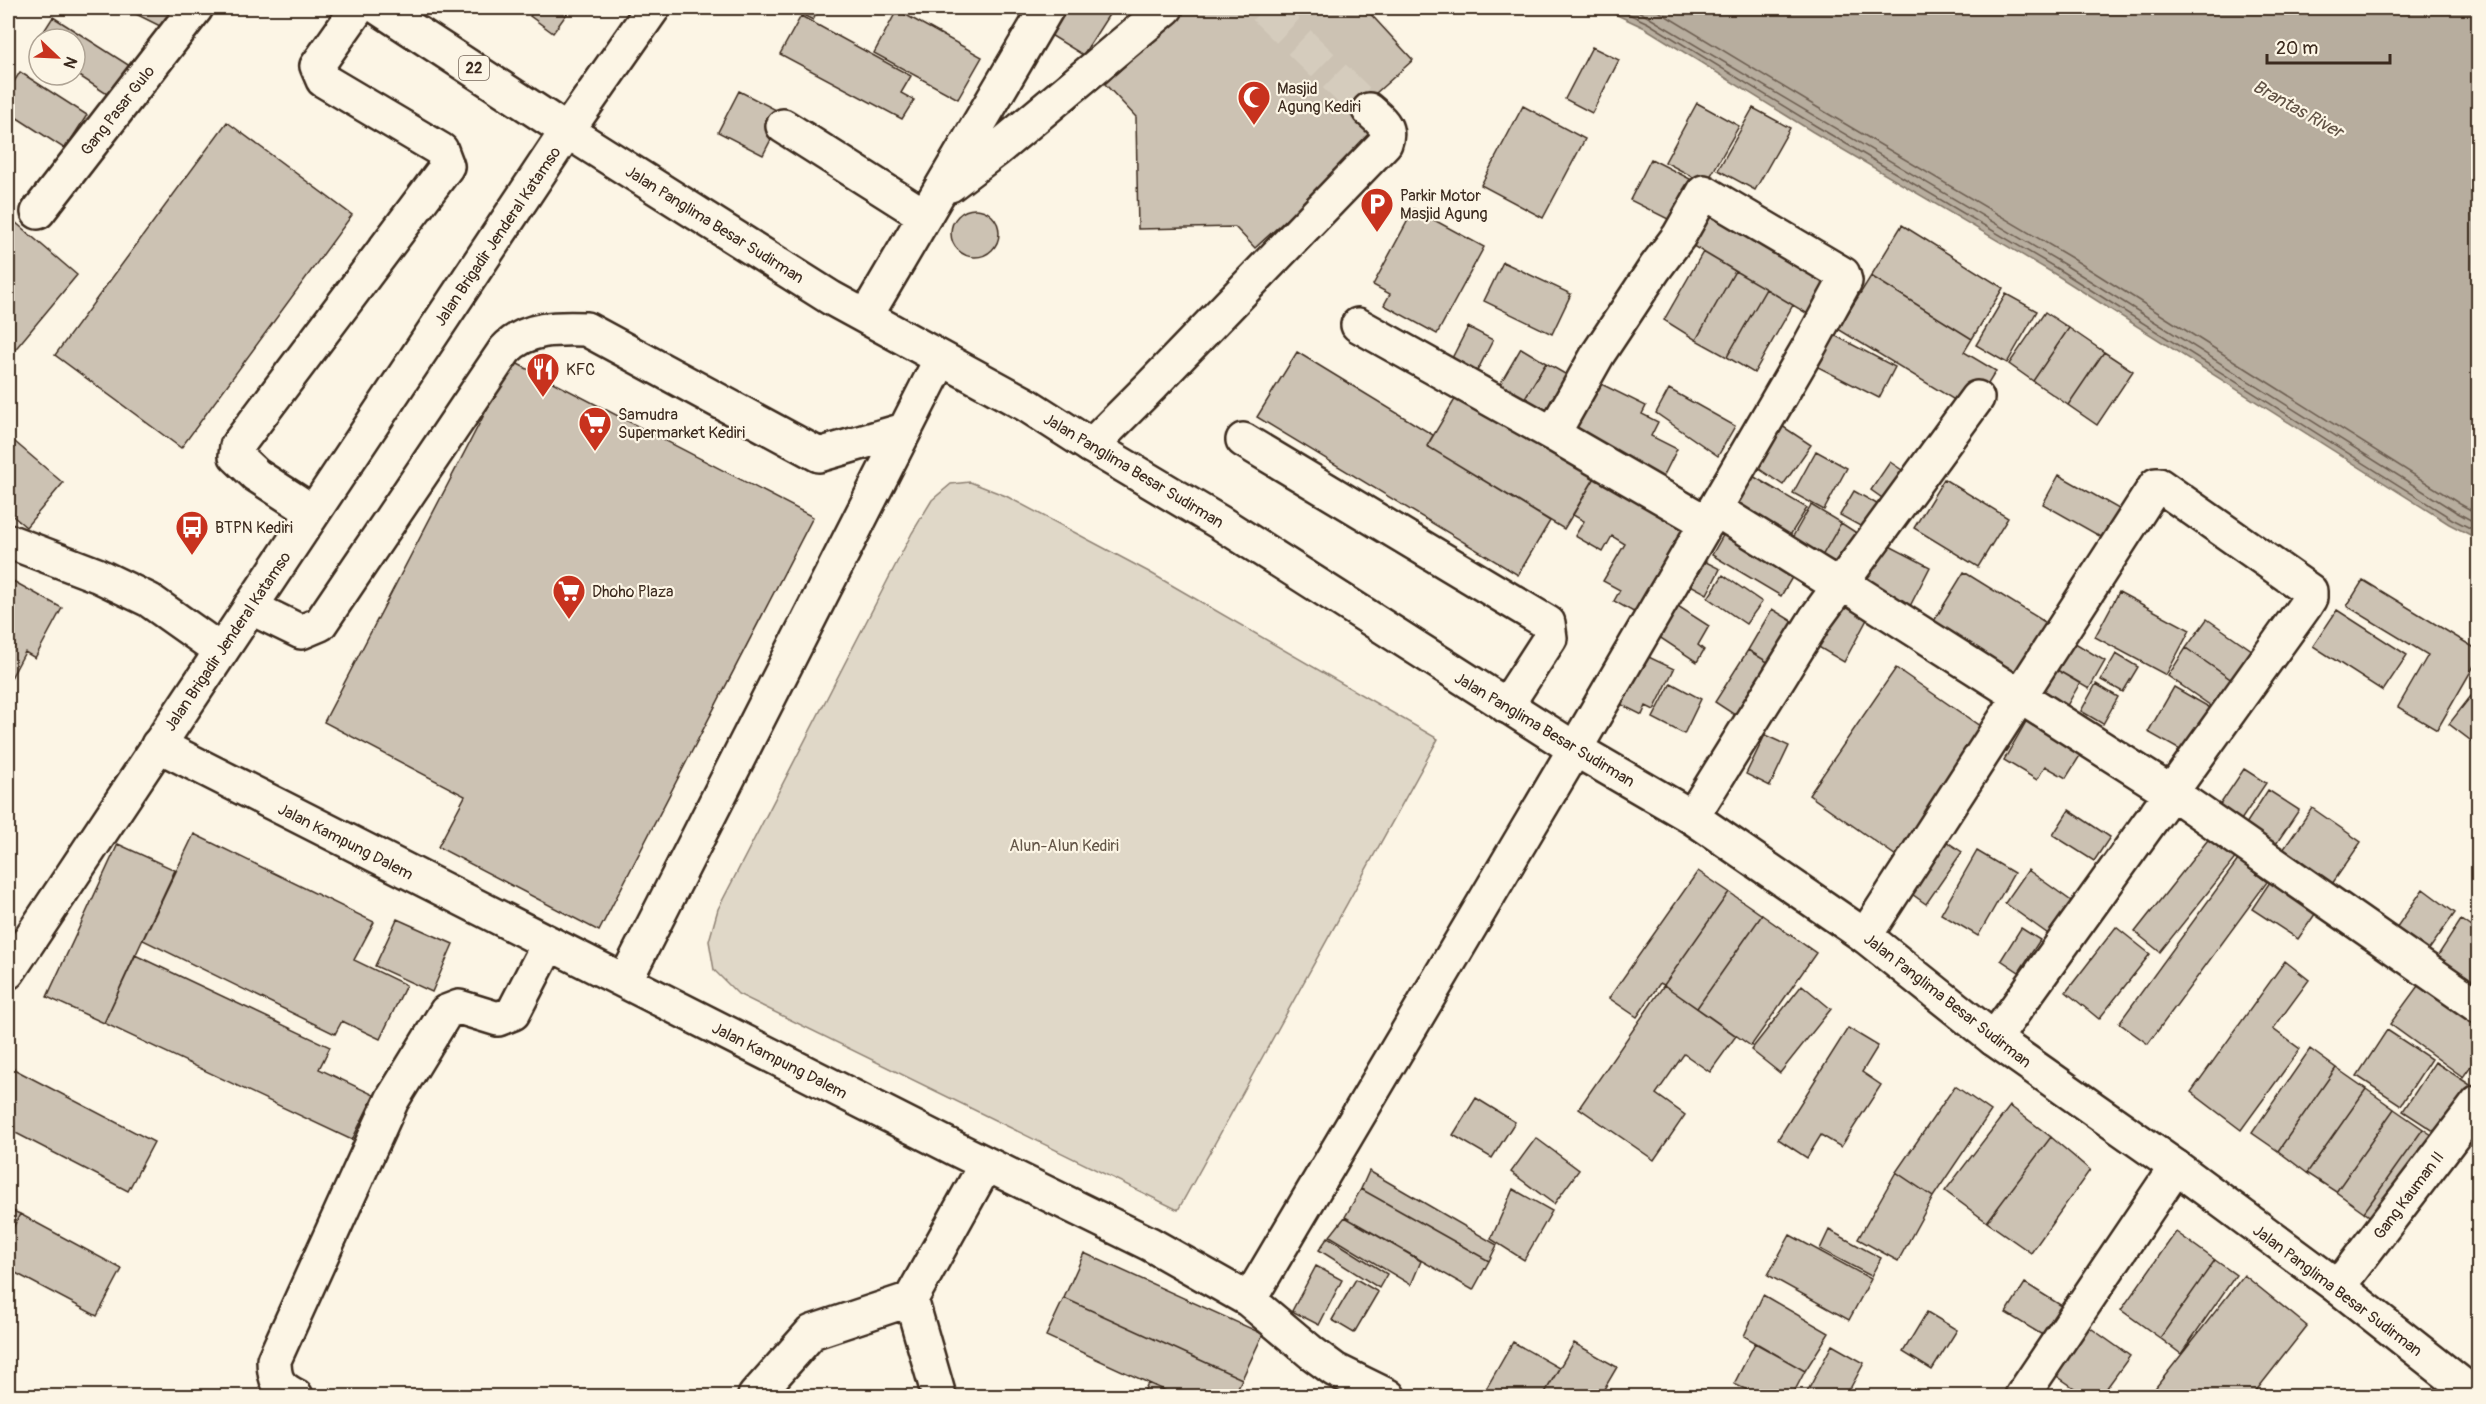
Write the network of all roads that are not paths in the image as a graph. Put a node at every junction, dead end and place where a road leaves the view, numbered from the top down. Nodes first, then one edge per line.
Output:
1 (196, 8) edge
2 (358, 8) edge
3 (380, 8) edge
4 (653, 8) edge
5 (1047, 8) edge
6 (1166, 8) edge
7 (1369, 110) tunnel mouth
8 (783, 126) dead end
9 (567, 130) junction
10 (932, 205) junction
11 (38, 212) dead end
12 (866, 316) junction
13 (1358, 325) dead end
14 (941, 359) junction
15 (1977, 398) dead end
16 (904, 430) junction
17 (1553, 434) junction
18 (1243, 440) dead end
19 (1091, 446) junction
20 (313, 512) junction
21 (1711, 516) junction
22 (8, 541) edge
23 (1841, 585) junction
24 (250, 607) junction
25 (221, 651) junction
26 (2020, 695) junction
27 (1506, 706) junction
28 (158, 745) junction
29 (1575, 749) junction
30 (2172, 793) junction
31 (1692, 817) junction
32 (1865, 936) junction
33 (549, 943) junction
34 (8, 972) edge
35 (625, 981) junction
36 (2478, 1006) edge
37 (1994, 1039) junction
38 (2478, 1103) edge
39 (986, 1164) junction
40 (2176, 1167) junction
41 (2338, 1287) junction
42 (911, 1299) junction
43 (1249, 1300) junction
44 (296, 1396) edge
45 (755, 1396) edge
46 (939, 1396) edge
47 (1388, 1396) edge
48 (2022, 1396) edge
49 (2476, 1396) edge

1 - 11 main road, Gang Pasar Gulo
2 - 20 main road
3 - 9 main road, 22
4 - 9 main road, Jalan Brigadir Jenderal Katamso
5 - 10 main road
6 - 10 main road
7 - 19 main road
8 - 10 main road
9 - 12 main road, Jalan Panglima Besar Sudirman
9 - 20 main road, Jalan Brigadir Jenderal Katamso
10 - 12 main road
12 - 14 main road, Jalan Panglima Besar Sudirman
13 - 17 main road
14 - 16 main road
14 - 19 main road, Jalan Panglima Besar Sudirman
15 - 23 main road
16 - 24 main road
16 - 35 main road
17 - 21 main road
17 - 21 main road
18 - 27 main road
19 - 27 main road, Jalan Panglima Besar Sudirman
20 - 24 main road, Jalan Brigadir Jenderal Katamso
21 - 23 main road
21 - 29 main road
22 - 25 main road
23 - 26 main road
23 - 31 main road
24 - 25 main road, Jalan Brigadir Jenderal Katamso
25 - 28 main road, Jalan Brigadir Jenderal Katamso
26 - 30 main road
26 - 30 main road
26 - 32 main road
27 - 29 main road, Jalan Panglima Besar Sudirman
28 - 33 main road, Jalan Kampung Dalem
28 - 34 main road, Jalan Brigadir Jenderal Katamso
29 - 31 main road, Jalan Panglima Besar Sudirman
29 - 43 main road
30 - 36 main road
30 - 37 main road
31 - 32 main road, Jalan Panglima Besar Sudirman
32 - 37 main road, Jalan Panglima Besar Sudirman
33 - 35 main road, Jalan Kampung Dalem
33 - 44 main road
35 - 39 main road, Jalan Kampung Dalem
37 - 40 main road, Jalan Panglima Besar Sudirman
38 - 41 main road, Gang Kauman II
39 - 42 main road
39 - 43 main road, Jalan Kampung Dalem
40 - 41 main road, Jalan Panglima Besar Sudirman
40 - 48 main road
41 - 49 main road, Jalan Panglima Besar Sudirman
42 - 45 main road
42 - 46 main road
43 - 47 main road, Jalan Kampung Dalem

